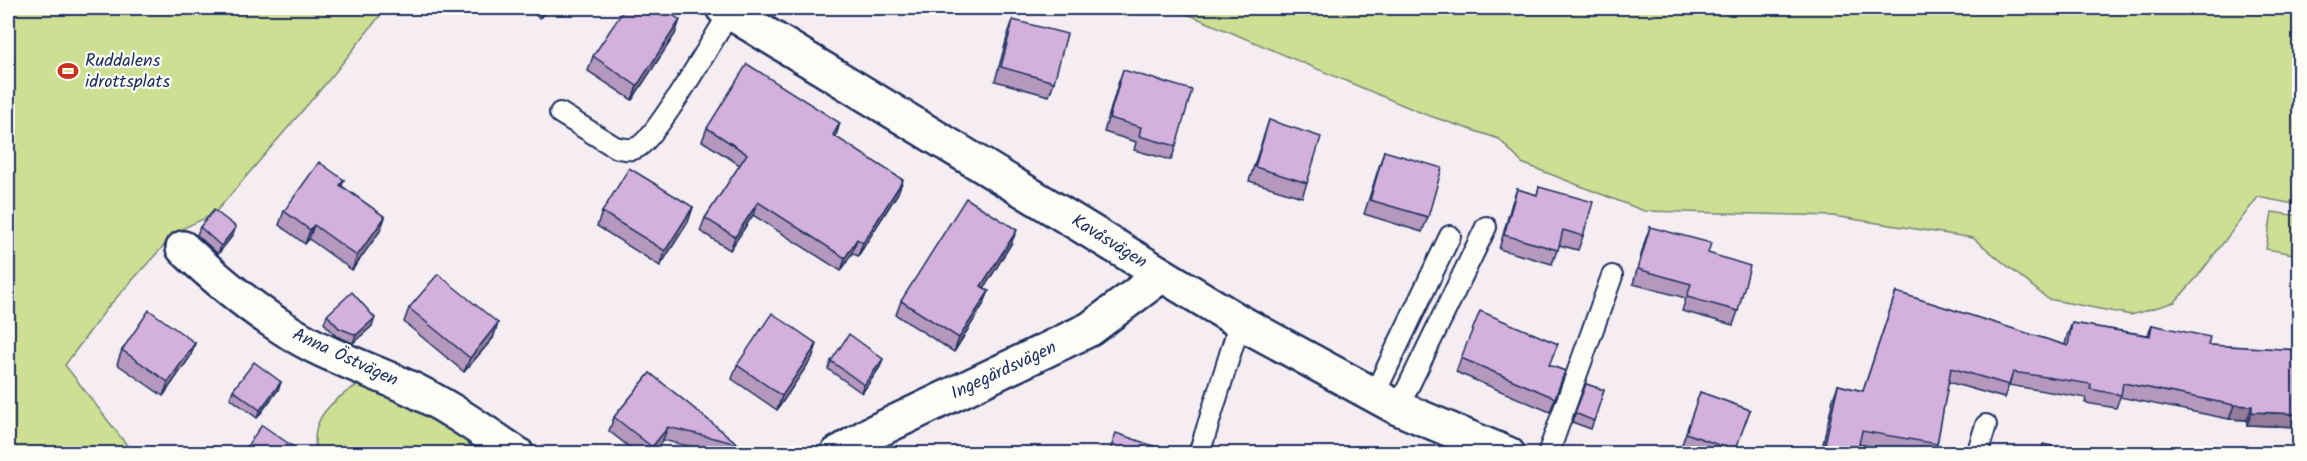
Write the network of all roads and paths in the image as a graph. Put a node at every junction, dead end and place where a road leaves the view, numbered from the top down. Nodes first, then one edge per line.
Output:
1 (727, 10) edge
2 (560, 113) dead end
3 (1486, 227) dead end
4 (1450, 236) dead end
5 (183, 248) dead end
6 (1162, 275) junction
7 (1612, 276) dead end
8 (1240, 322) junction
9 (1386, 401) junction
10 (1986, 425) dead end
11 (517, 453) edge
12 (837, 453) edge
13 (1199, 453) edge
14 (1508, 453) edge
15 (1548, 453) edge
16 (1977, 453) edge

1 - 2 lane
1 - 6 street, Kavåsvägen
3 - 9 lane
4 - 9 lane
5 - 11 street, Anna Östvägen
6 - 8 street, Kavåsvägen
6 - 12 street, Ingegärdsvägen
7 - 15 lane
8 - 9 street, Kavåsvägen
8 - 13 lane
9 - 14 street, Kavåsvägen
10 - 16 lane

